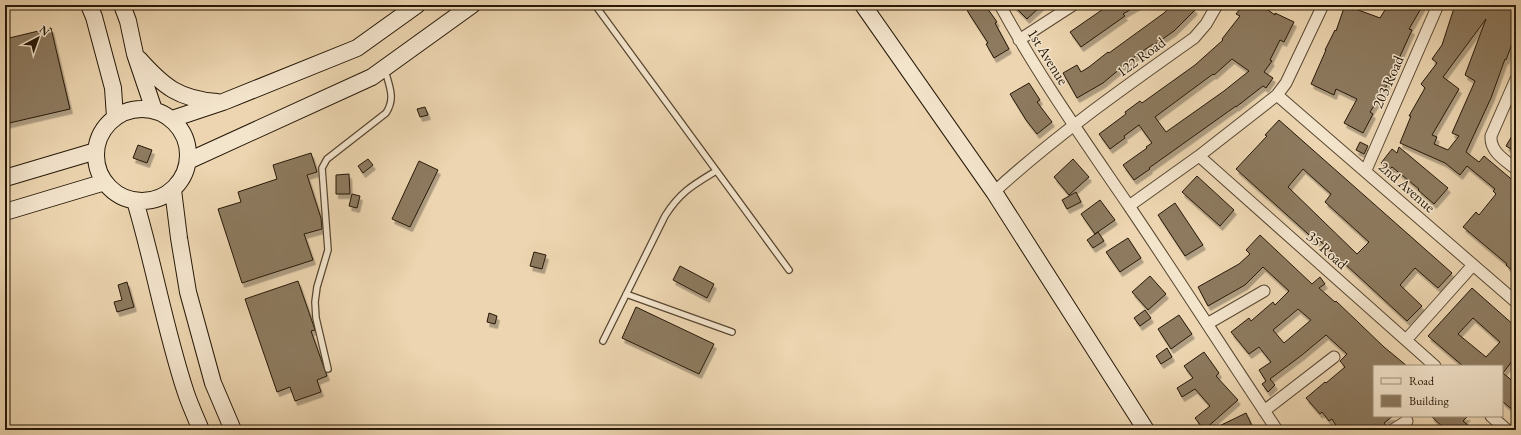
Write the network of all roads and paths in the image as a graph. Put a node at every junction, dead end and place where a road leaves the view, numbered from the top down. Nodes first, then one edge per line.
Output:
1 (89, 5) edge
2 (122, 5) edge
3 (417, 5) edge
4 (472, 5) edge
5 (595, 5) edge
6 (863, 5) edge
7 (1000, 5) edge
8 (1073, 5) edge
9 (1217, 5) edge
10 (1323, 5) edge
11 (1438, 5) edge
12 (1019, 40) junction
13 (135, 54) junction
14 (384, 68) junction
15 (1516, 79) edge
16 (1277, 95) junction
17 (223, 102) junction
18 (154, 110) junction
19 (115, 117) junction
20 (172, 119) junction
21 (1073, 124) junction
22 (96, 151) junction
23 (1199, 156) junction
24 (188, 161) junction
25 (1516, 169) edge
26 (1366, 170) junction
27 (716, 171) junction
28 (5, 178) edge
29 (105, 182) junction
30 (173, 190) junction
31 (994, 192) junction
32 (135, 200) junction
33 (1129, 206) junction
34 (5, 212) edge
35 (1472, 265) junction
36 (788, 270) dead end
37 (1264, 291) dead end
38 (626, 294) junction
39 (1516, 302) edge
40 (1207, 324) junction
41 (732, 332) dead end
42 (1406, 340) junction
43 (603, 341) dead end
44 (1334, 357) dead end
45 (1434, 365) edge
46 (328, 368) dead end
47 (1264, 412) junction
48 (1492, 417) edge
49 (1407, 421) dead end
50 (201, 430) edge
51 (233, 430) edge
52 (1146, 430) edge
53 (1277, 430) edge
54 (1393, 430) edge
55 (1507, 430) edge

1 - 19 street
2 - 13 street
3 - 17 street
4 - 14 street
5 - 27 lane
6 - 31 street
7 - 12 street, 1st Avenue
8 - 12 street
9 - 21 street, 122 Road
10 - 16 street
11 - 26 street, 203 Road
12 - 21 street, 1st Avenue
13 - 17 street
13 - 18 street
14 - 24 street
14 - 46 lane
15 - 25 street
16 - 23 street
16 - 26 street, 2nd Avenue
17 - 20 street
18 - 19 street
18 - 20 street
19 - 22 street
20 - 24 street
21 - 31 street, 122 Road
21 - 33 street, 1st Avenue
22 - 28 street
22 - 29 street
23 - 33 street
23 - 42 street, 35 Road
24 - 30 street
26 - 35 street, 2nd Avenue
27 - 36 lane
27 - 38 lane
29 - 32 street
29 - 34 street
30 - 32 street
30 - 51 street
31 - 52 street
32 - 50 street
33 - 40 street, 1st Avenue
35 - 39 street, 2nd Avenue
35 - 42 street
37 - 40 street
38 - 41 lane
38 - 43 lane
40 - 47 street, 1st Avenue
42 - 45 street, 35 Road
44 - 47 street
47 - 53 street, 1st Avenue
48 - 55 street
49 - 54 street

